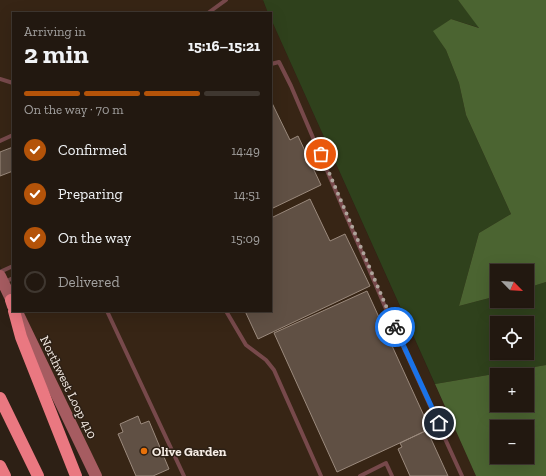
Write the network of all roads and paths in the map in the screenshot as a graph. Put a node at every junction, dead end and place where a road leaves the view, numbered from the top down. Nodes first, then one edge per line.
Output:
1 (226, 0) edge
2 (209, 12) edge
3 (272, 64) edge
4 (0, 79) edge
5 (12, 83) edge
6 (12, 136) edge
7 (0, 140) edge
8 (12, 267) edge
9 (4, 277) edge
10 (12, 300) edge
11 (15, 312) edge
12 (17, 312) edge
13 (107, 312) edge
14 (227, 312) edge
15 (0, 398) edge
16 (0, 466) edge
17 (5, 476) edge
18 (38, 476) edge
19 (76, 476) edge
20 (96, 476) edge
21 (184, 476) edge
22 (321, 476) edge
23 (360, 476) edge
24 (392, 476) edge
25 (462, 476) edge

1 - 2 lane
3 - 25 lane
4 - 5 lane
6 - 7 lane
8 - 9 lane
9 - 10 main road, Northwest Loop 410
11 - 19 highway
12 - 20 main road, Northwest Loop 410
13 - 21 lane
14 - 22 lane
15 - 18 highway
16 - 17 highway
23 - 24 lane

